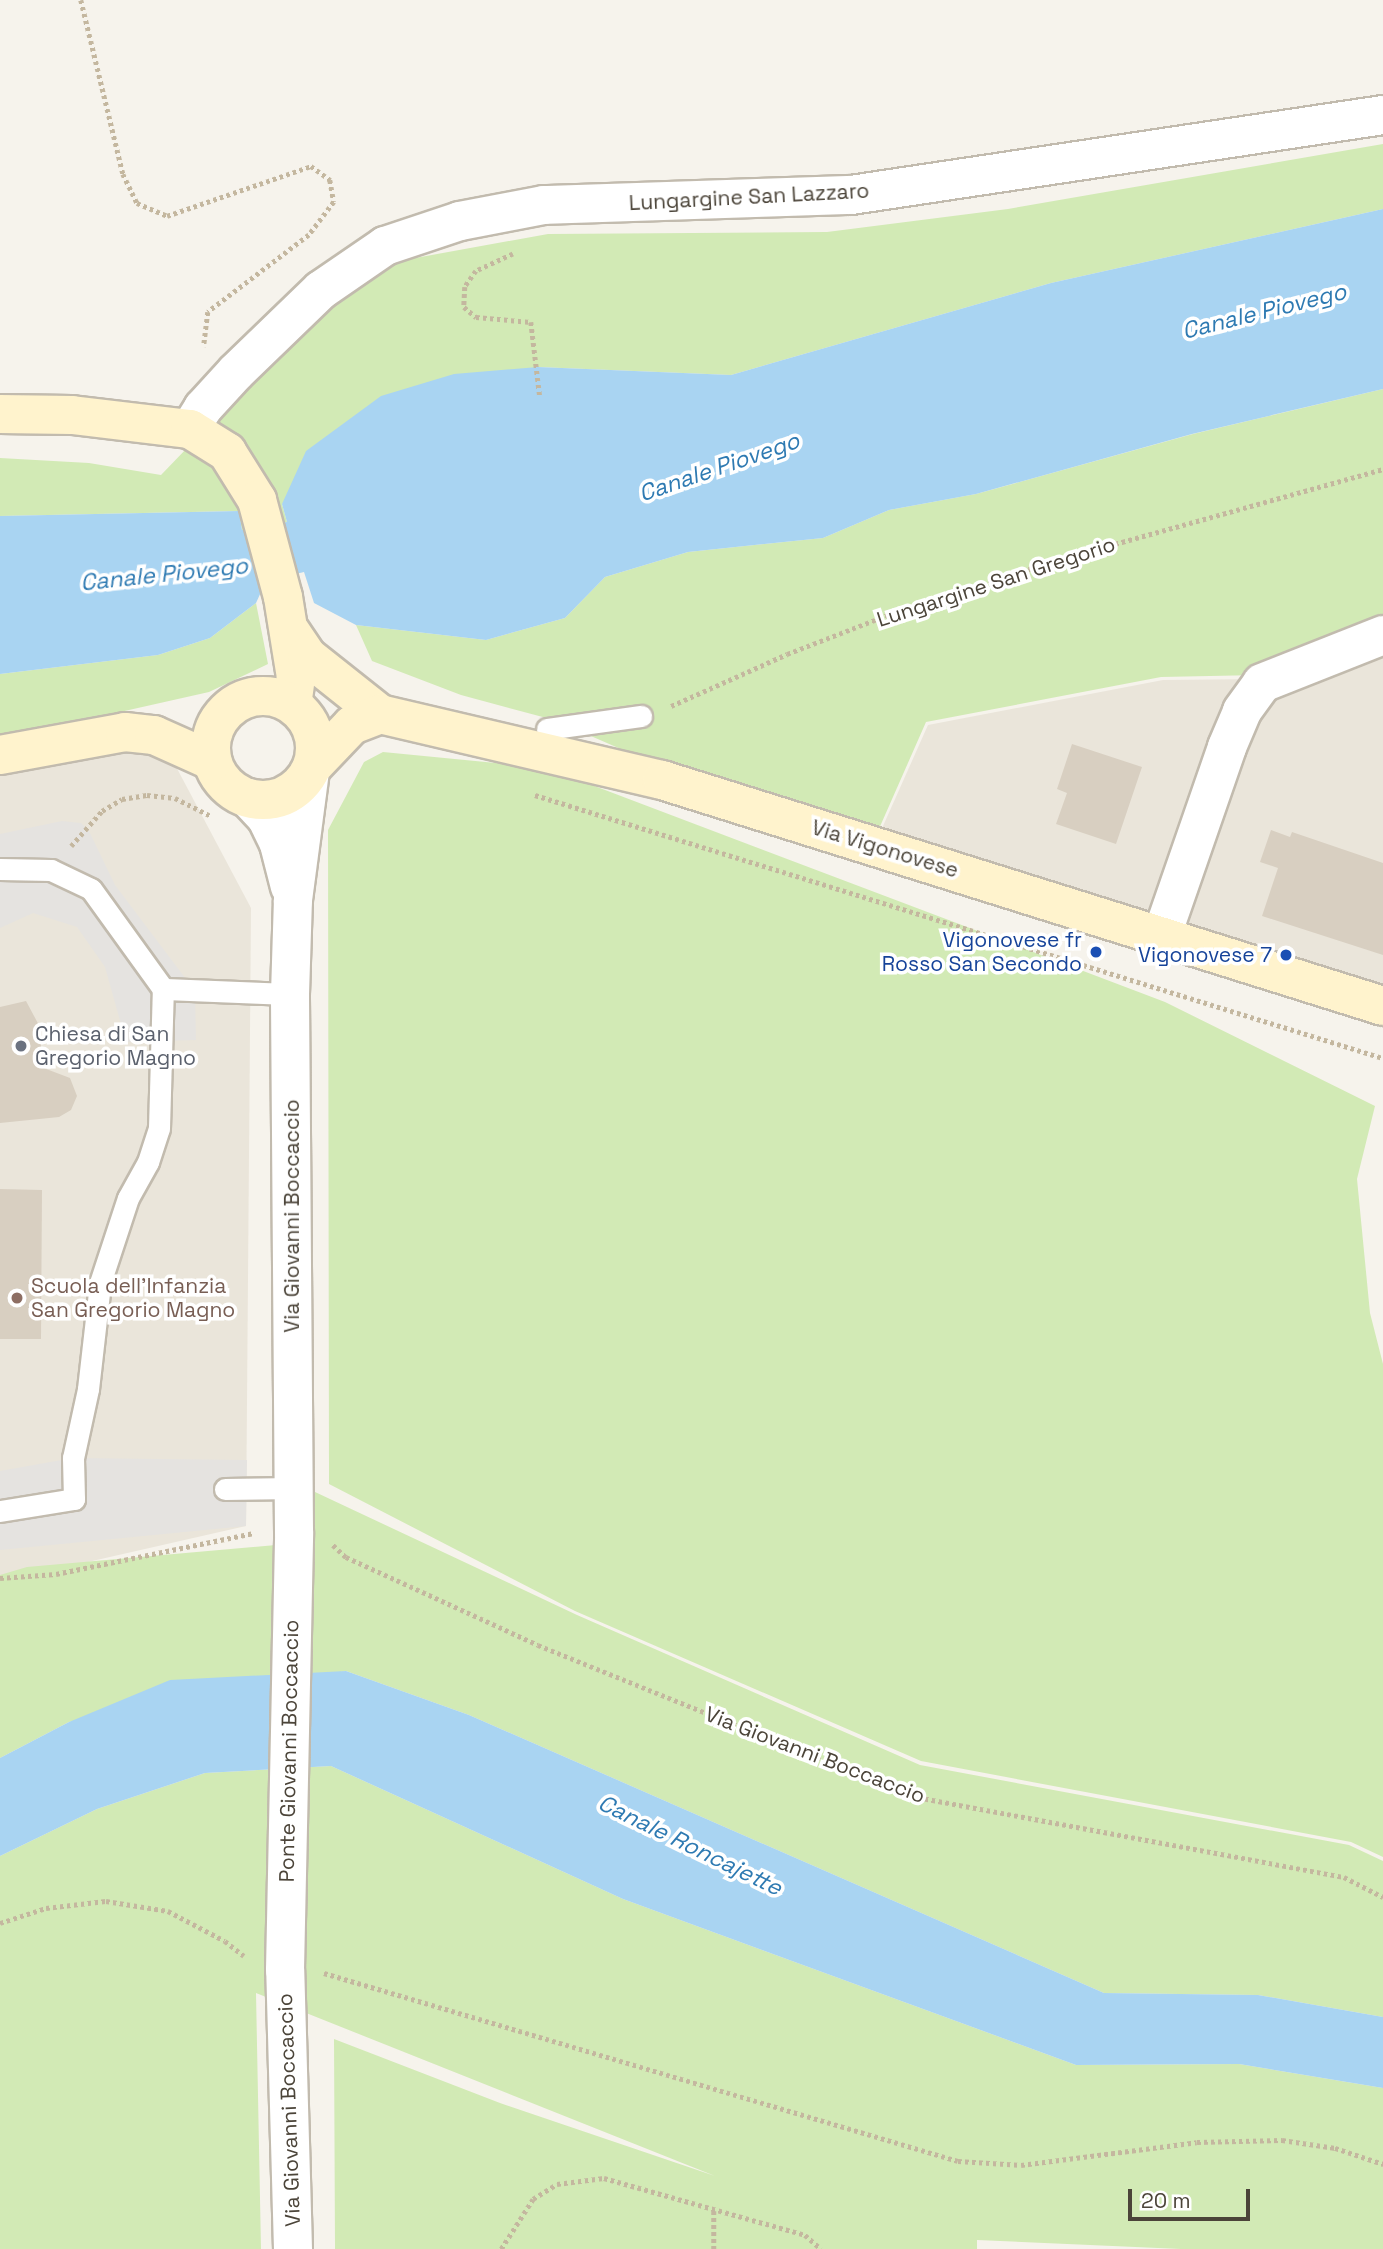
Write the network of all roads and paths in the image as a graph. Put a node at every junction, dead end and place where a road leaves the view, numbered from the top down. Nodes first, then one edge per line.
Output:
1 (81, 0) edge
2 (1383, 116) edge
3 (526, 251) dead end
4 (203, 342) dead end
5 (540, 397) dead end
6 (0, 414) edge
7 (190, 429) junction
8 (1383, 469) edge
9 (287, 615) junction
10 (1383, 635) edge
11 (370, 706) junction
12 (295, 707) junction
13 (641, 716) joint
14 (547, 729) dead end
15 (0, 755) edge
16 (212, 761) junction
17 (311, 769) junction
18 (525, 791) dead end
19 (248, 798) junction
20 (214, 817) dead end
21 (0, 869) edge
22 (51, 870) junction
23 (293, 900) junction
24 (1162, 935) junction
25 (163, 989) junction
26 (290, 994) junction
27 (1383, 1006) edge
28 (1383, 1058) edge
29 (294, 1488) junction
30 (225, 1489) dead end
31 (0, 1511) edge
32 (293, 1543) junction
33 (0, 1578) edge
34 (1383, 1897) edge
35 (0, 1923) edge
36 (284, 1968) junction
37 (1383, 2164) edge
38 (713, 2211) junction
39 (293, 2249) edge
40 (501, 2249) edge
41 (714, 2249) edge
42 (821, 2249) edge

1 - 4 path
2 - 7 street, Lungargine San Lazzaro
3 - 5 path
6 - 7 main road
7 - 9 main road
8 - 13 path, Lungargine San Gregorio
9 - 11 main road
9 - 12 main road
10 - 24 street
11 - 12 main road, Via Vigonovese
11 - 17 main road
11 - 24 main road, Via Vigonovese
12 - 16 main road
12 - 17 main road
13 - 14 lane
15 - 16 main road
16 - 19 main road
17 - 19 main road
17 - 23 street, Via Giovanni Boccaccio
18 - 28 path
19 - 23 street, Via Giovanni Boccaccio
20 - 22 path
21 - 22 lane
22 - 25 lane
23 - 26 street, Via Giovanni Boccaccio
24 - 27 main road, Via Vigonovese
25 - 26 lane
25 - 31 lane
26 - 29 street, Via Giovanni Boccaccio
29 - 30 lane
29 - 32 street, Via Giovanni Boccaccio
32 - 33 path
32 - 34 path, Via Giovanni Boccaccio
32 - 36 street, Ponte Giovanni Boccaccio
35 - 36 path
36 - 37 path, Via Giovanni Boccaccio
36 - 39 street, Via Giovanni Boccaccio
38 - 40 path
38 - 41 path
38 - 42 path

